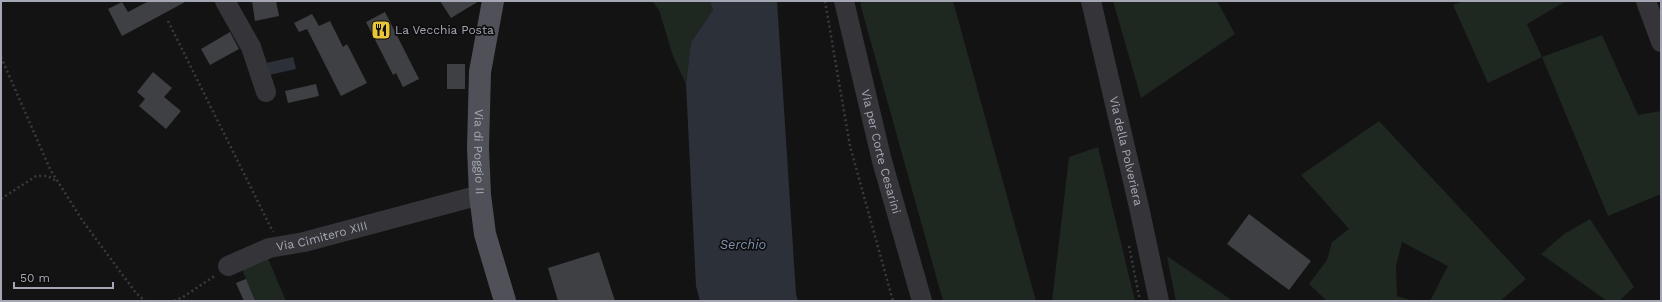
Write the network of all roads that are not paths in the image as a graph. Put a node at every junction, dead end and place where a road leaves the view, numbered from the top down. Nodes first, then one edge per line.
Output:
1 (226, 1) edge
2 (493, 1) edge
3 (844, 1) edge
4 (1091, 1) edge
5 (1652, 7) edge
6 (1661, 42) edge
7 (266, 92) dead end
8 (480, 194) junction
9 (228, 266) road end
10 (505, 301) edge
11 (922, 301) edge
12 (1159, 301) edge

1 - 7 street
2 - 8 main road, Via di Poggio II
3 - 11 street, Via per Corte Cesarini
4 - 12 street, Via della Polveriera
5 - 6 street
8 - 9 street, Via Cimitero XIII
8 - 10 main road, Via di Poggio II

